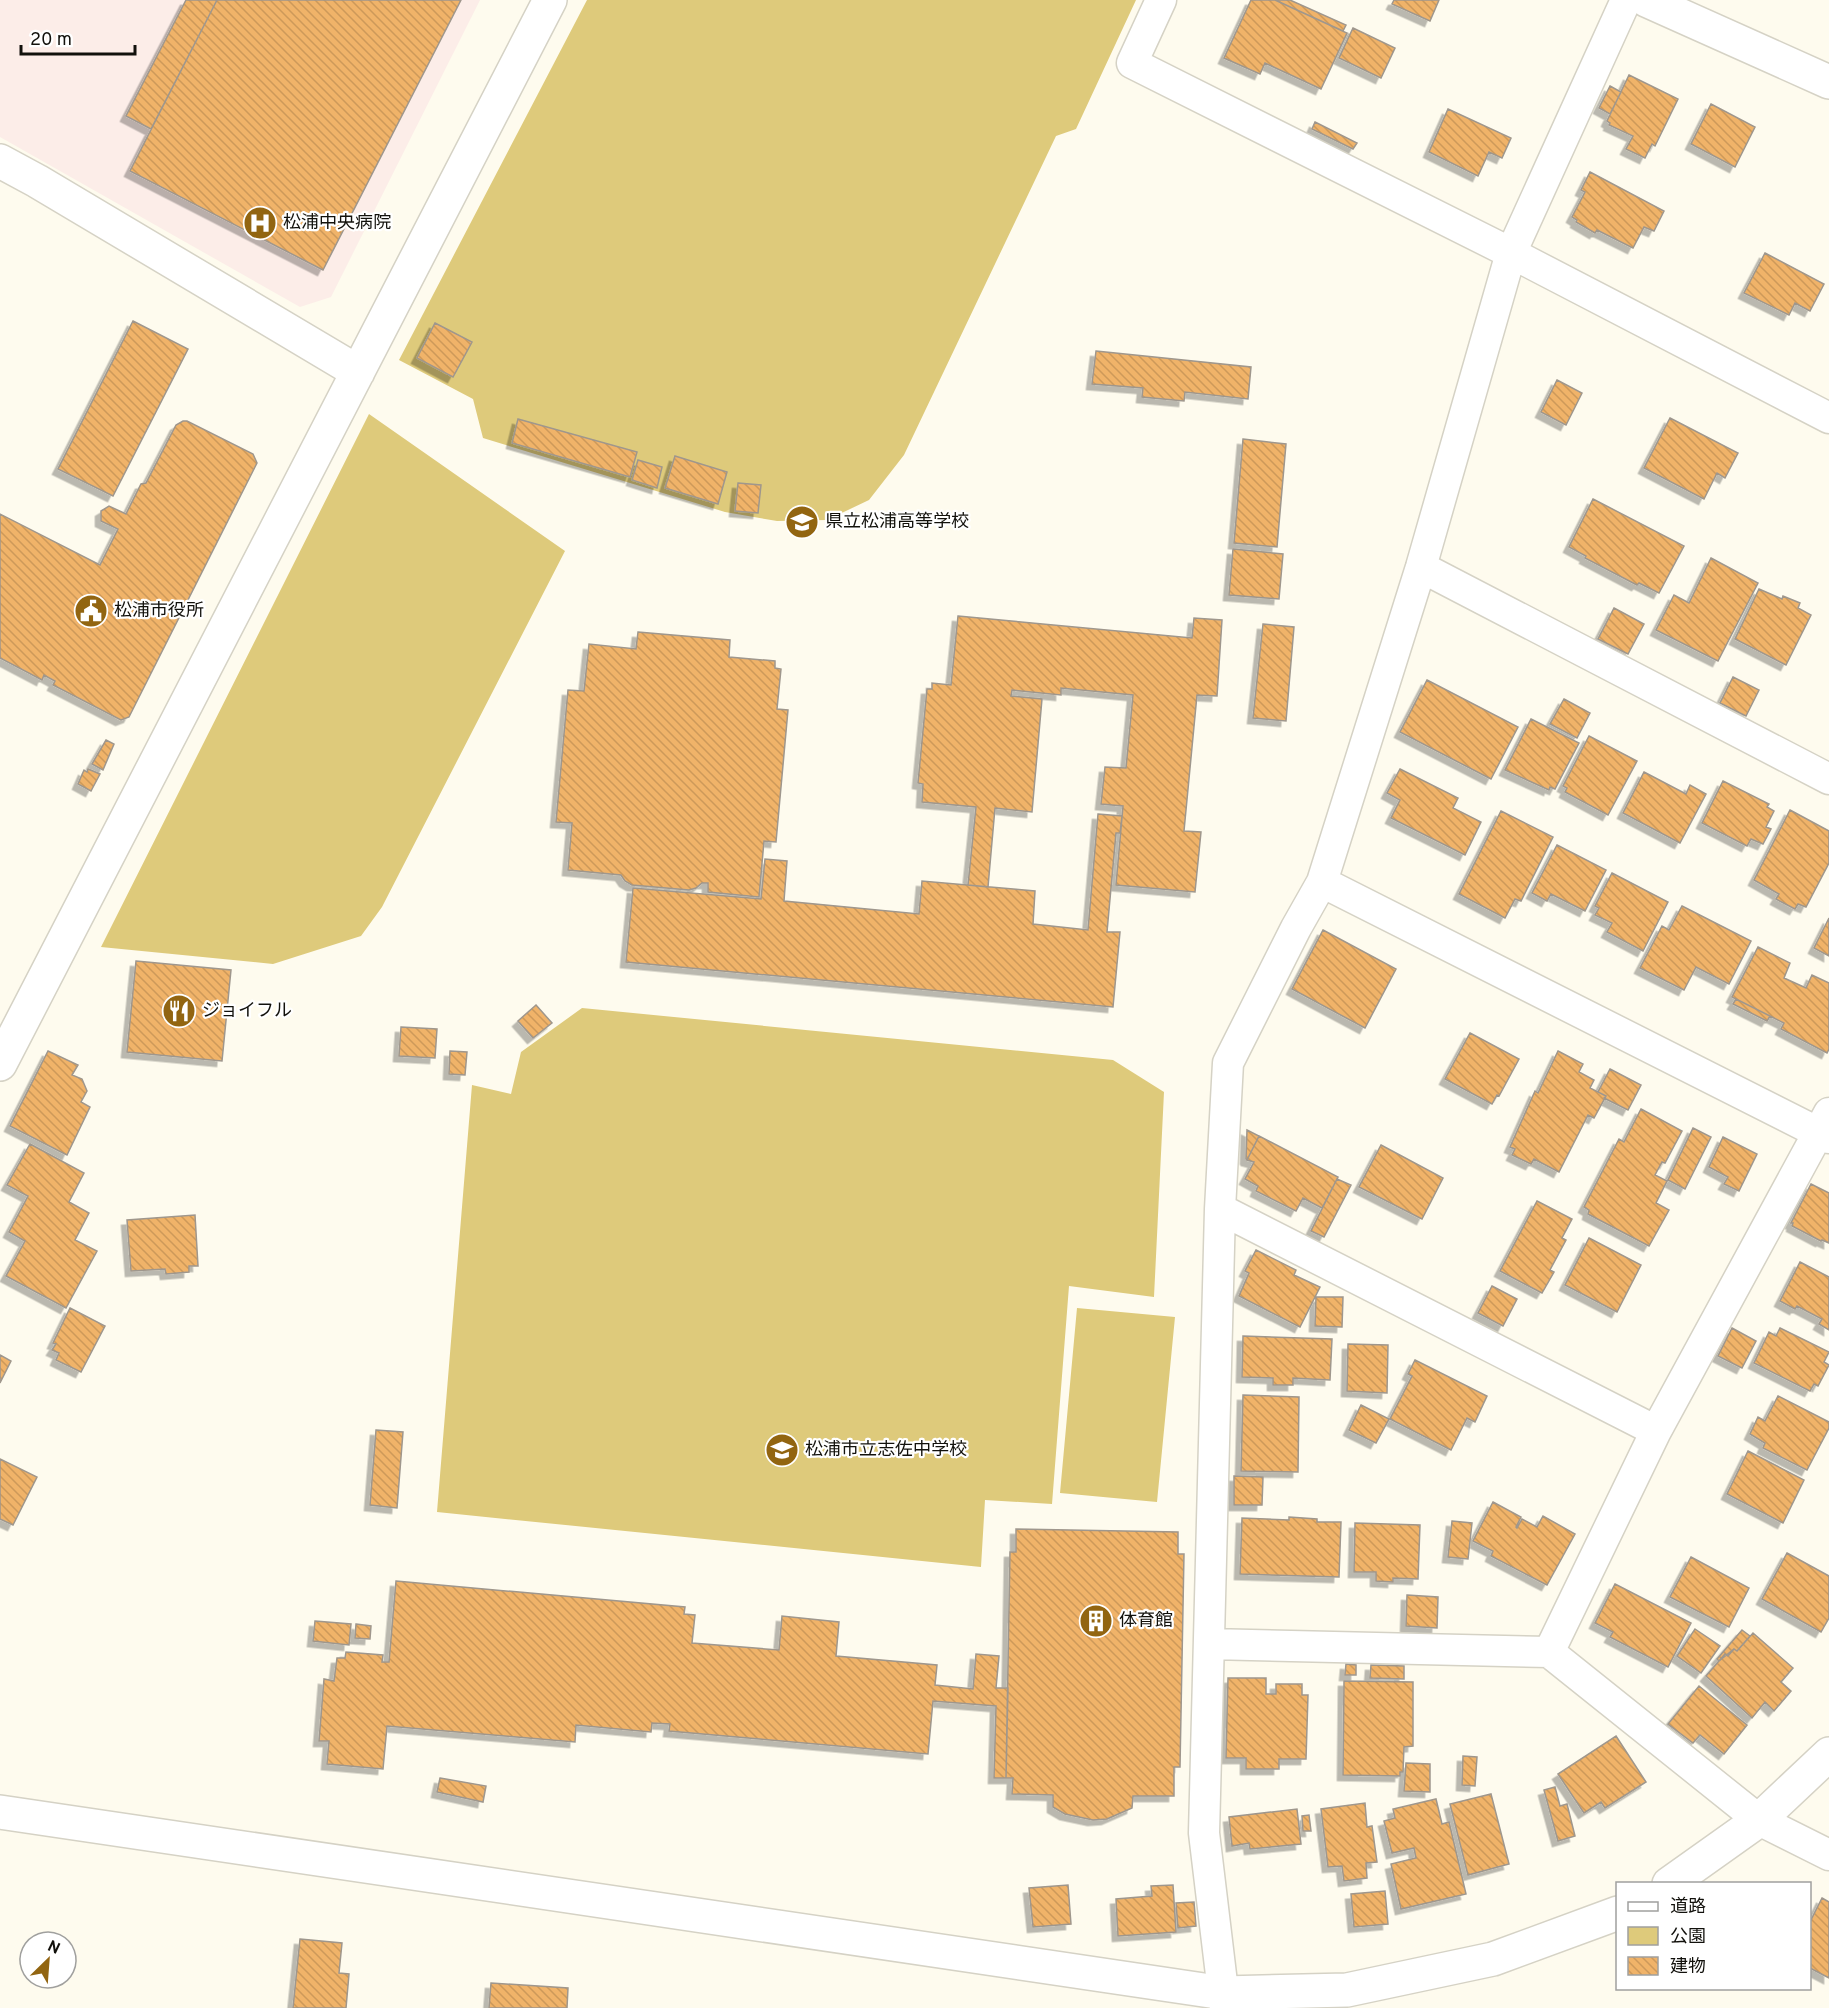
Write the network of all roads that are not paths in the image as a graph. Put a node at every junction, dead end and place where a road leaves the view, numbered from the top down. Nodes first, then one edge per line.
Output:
1 (550, 0) edge
2 (1161, 0) edge
3 (1626, 0) edge
4 (1646, 0) edge
5 (1829, 82) edge
6 (0, 161) edge
7 (1511, 253) junction
8 (358, 372) junction
9 (1829, 418) edge
10 (1421, 567) junction
11 (1829, 779) edge
12 (1322, 882) junction
13 (0, 1064) edge
14 (1826, 1128) edge
15 (1221, 1209) junction
16 (1656, 1431) junction
17 (1209, 1644) junction
18 (1549, 1652) junction
19 (1829, 1754) edge
20 (0, 1812) edge
21 (1759, 1820) junction
22 (1829, 1855) edge
23 (1672, 1882) edge
24 (1616, 1913) edge
25 (1224, 2001) edge

1 - 8 street
2 - 7 street
3 - 7 street
4 - 5 street
6 - 8 street
7 - 9 street
7 - 10 street
8 - 13 street
10 - 11 street
10 - 12 street
12 - 14 street
12 - 15 street
14 - 16 street
15 - 16 street
15 - 17 street
16 - 18 street
17 - 18 street
17 - 25 street
18 - 21 street
19 - 21 street
20 - 25 street
21 - 22 street
21 - 23 street
24 - 25 street

